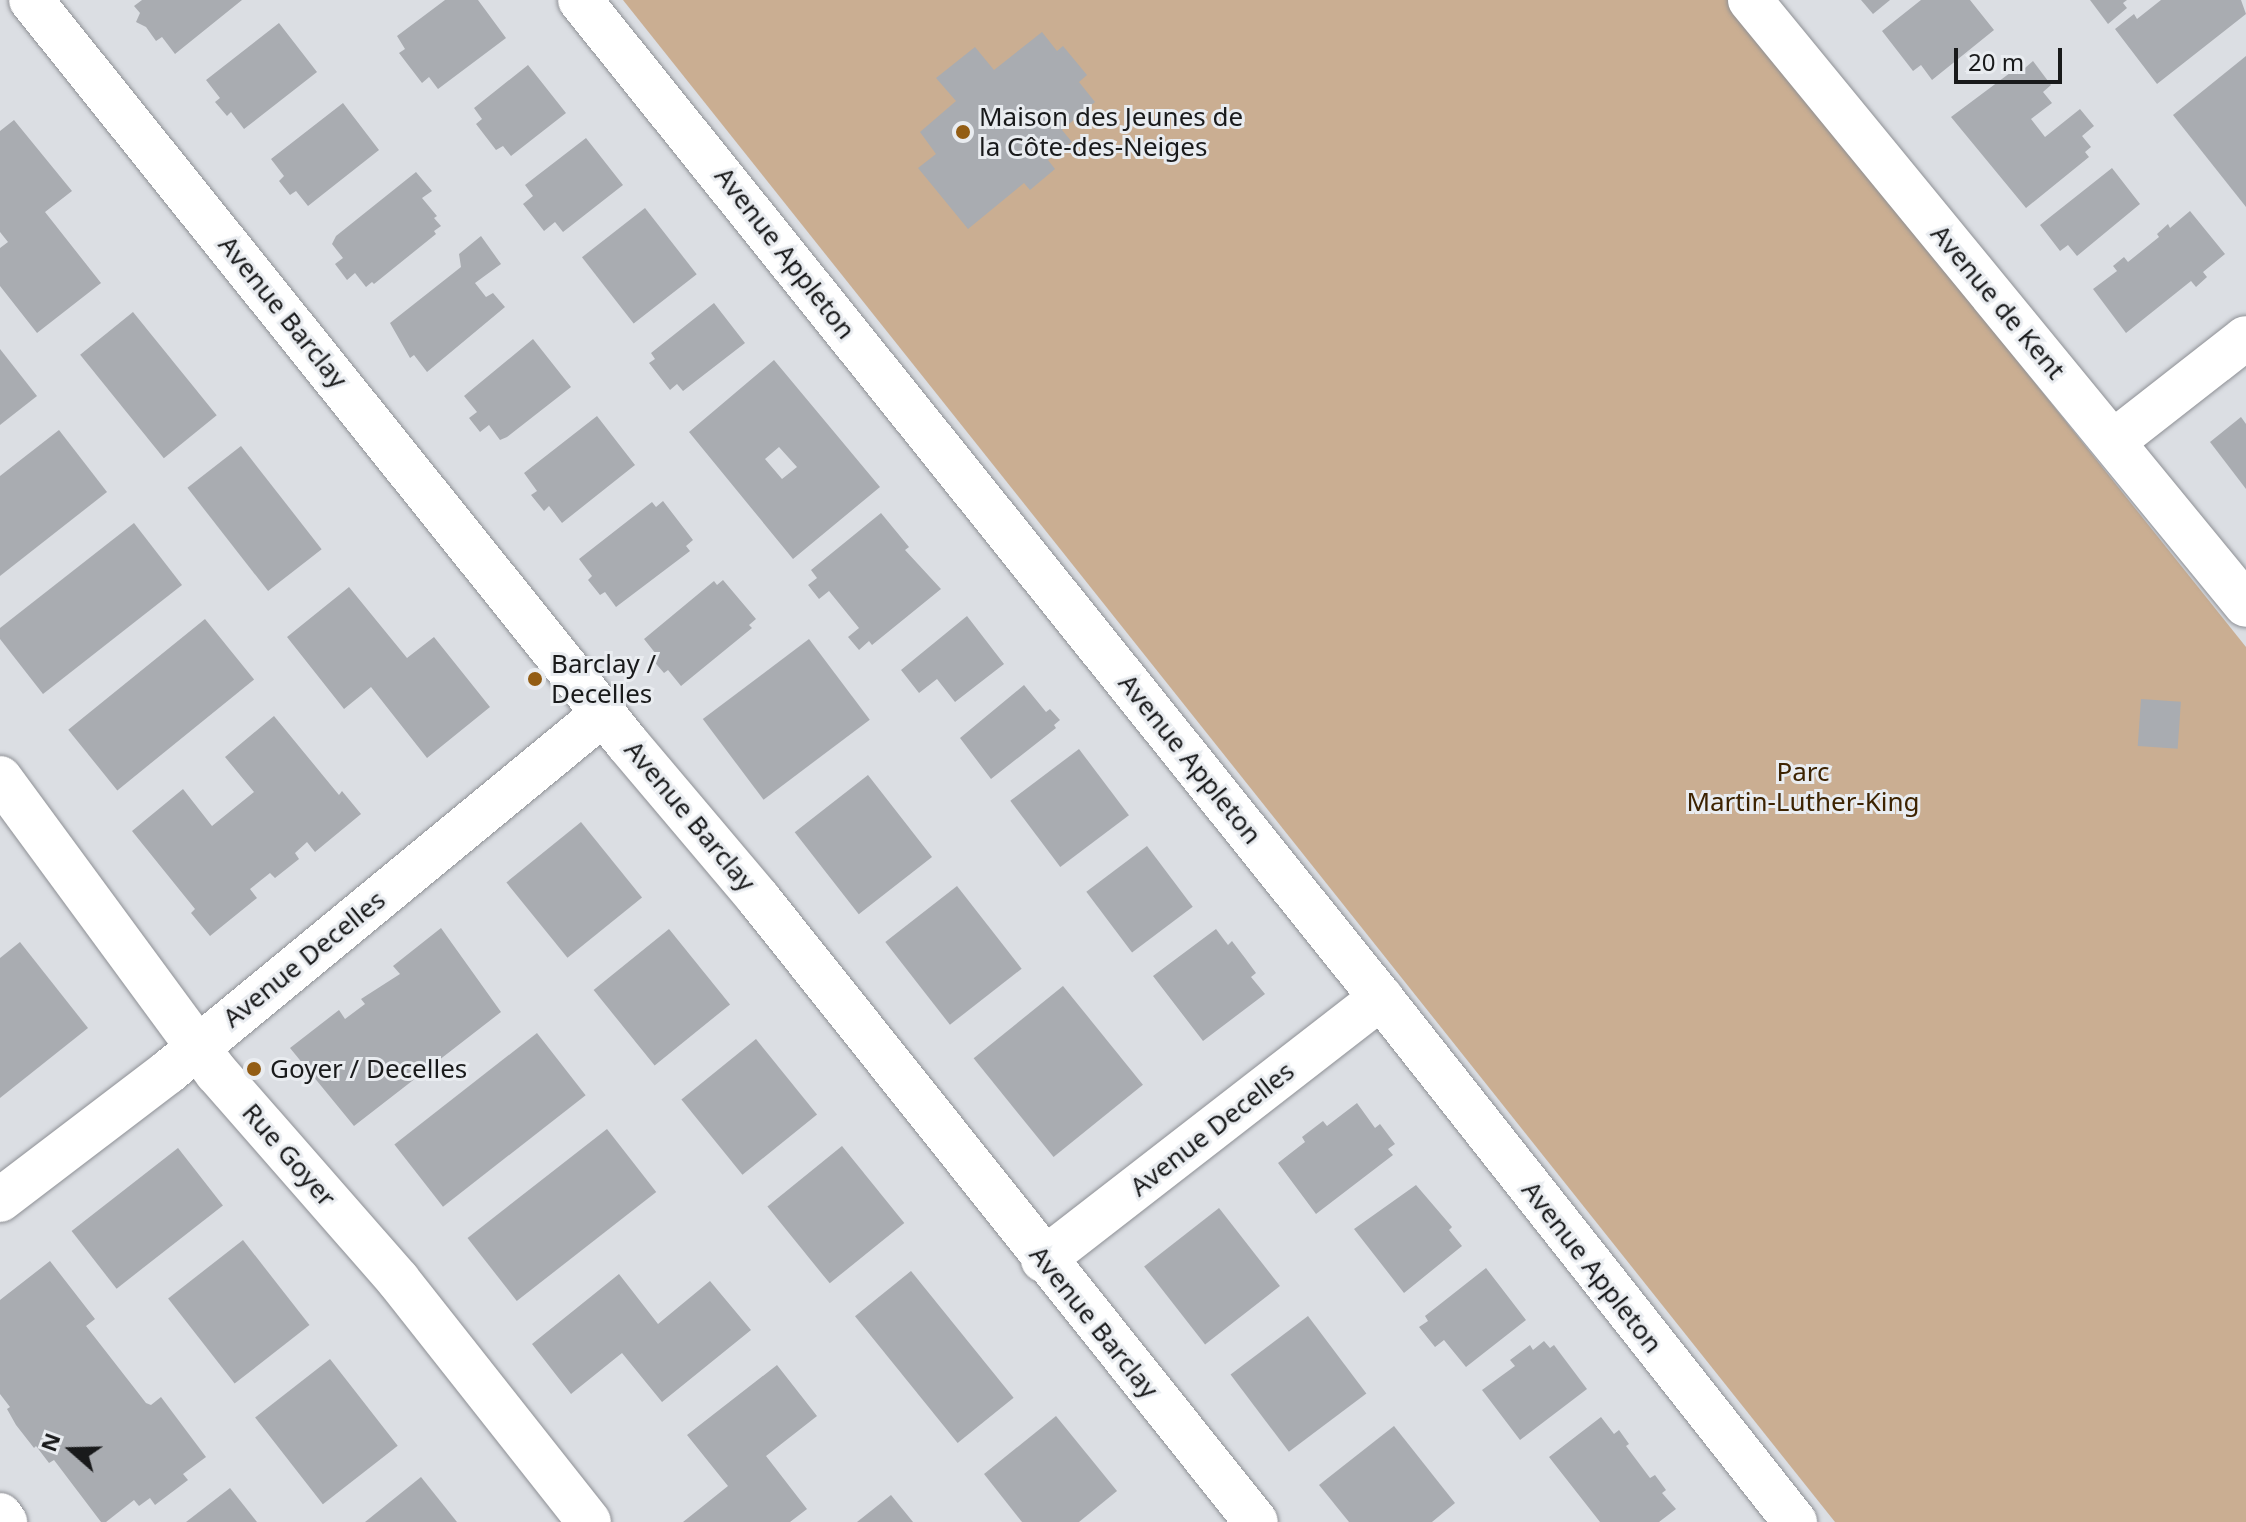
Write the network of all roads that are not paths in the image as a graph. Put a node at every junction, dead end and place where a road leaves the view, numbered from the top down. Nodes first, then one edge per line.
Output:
1 (31, 0) edge
2 (580, 0) edge
3 (1750, 0) edge
4 (2246, 338) edge
5 (2114, 441) junction
6 (2246, 605) edge
7 (604, 713) junction
8 (0, 778) edge
9 (1381, 998) junction
10 (197, 1048) junction
11 (0, 1200) edge
12 (1043, 1260) junction
13 (0, 1515) edge
14 (5, 1522) edge
15 (589, 1522) edge
16 (1256, 1522) edge
17 (1795, 1522) edge

1 - 7 street, Avenue Barclay
2 - 9 street, Avenue Appleton
3 - 5 street, Avenue de Kent
4 - 5 street
5 - 6 street, Avenue de Kent
7 - 10 street, Avenue Decelles
7 - 12 street, Avenue Barclay
8 - 10 street, Rue Goyer
9 - 12 street, Avenue Decelles
9 - 17 street, Avenue Appleton
10 - 11 street, Avenue Decelles
10 - 15 street, Rue Goyer
12 - 16 street, Avenue Barclay
13 - 14 street

